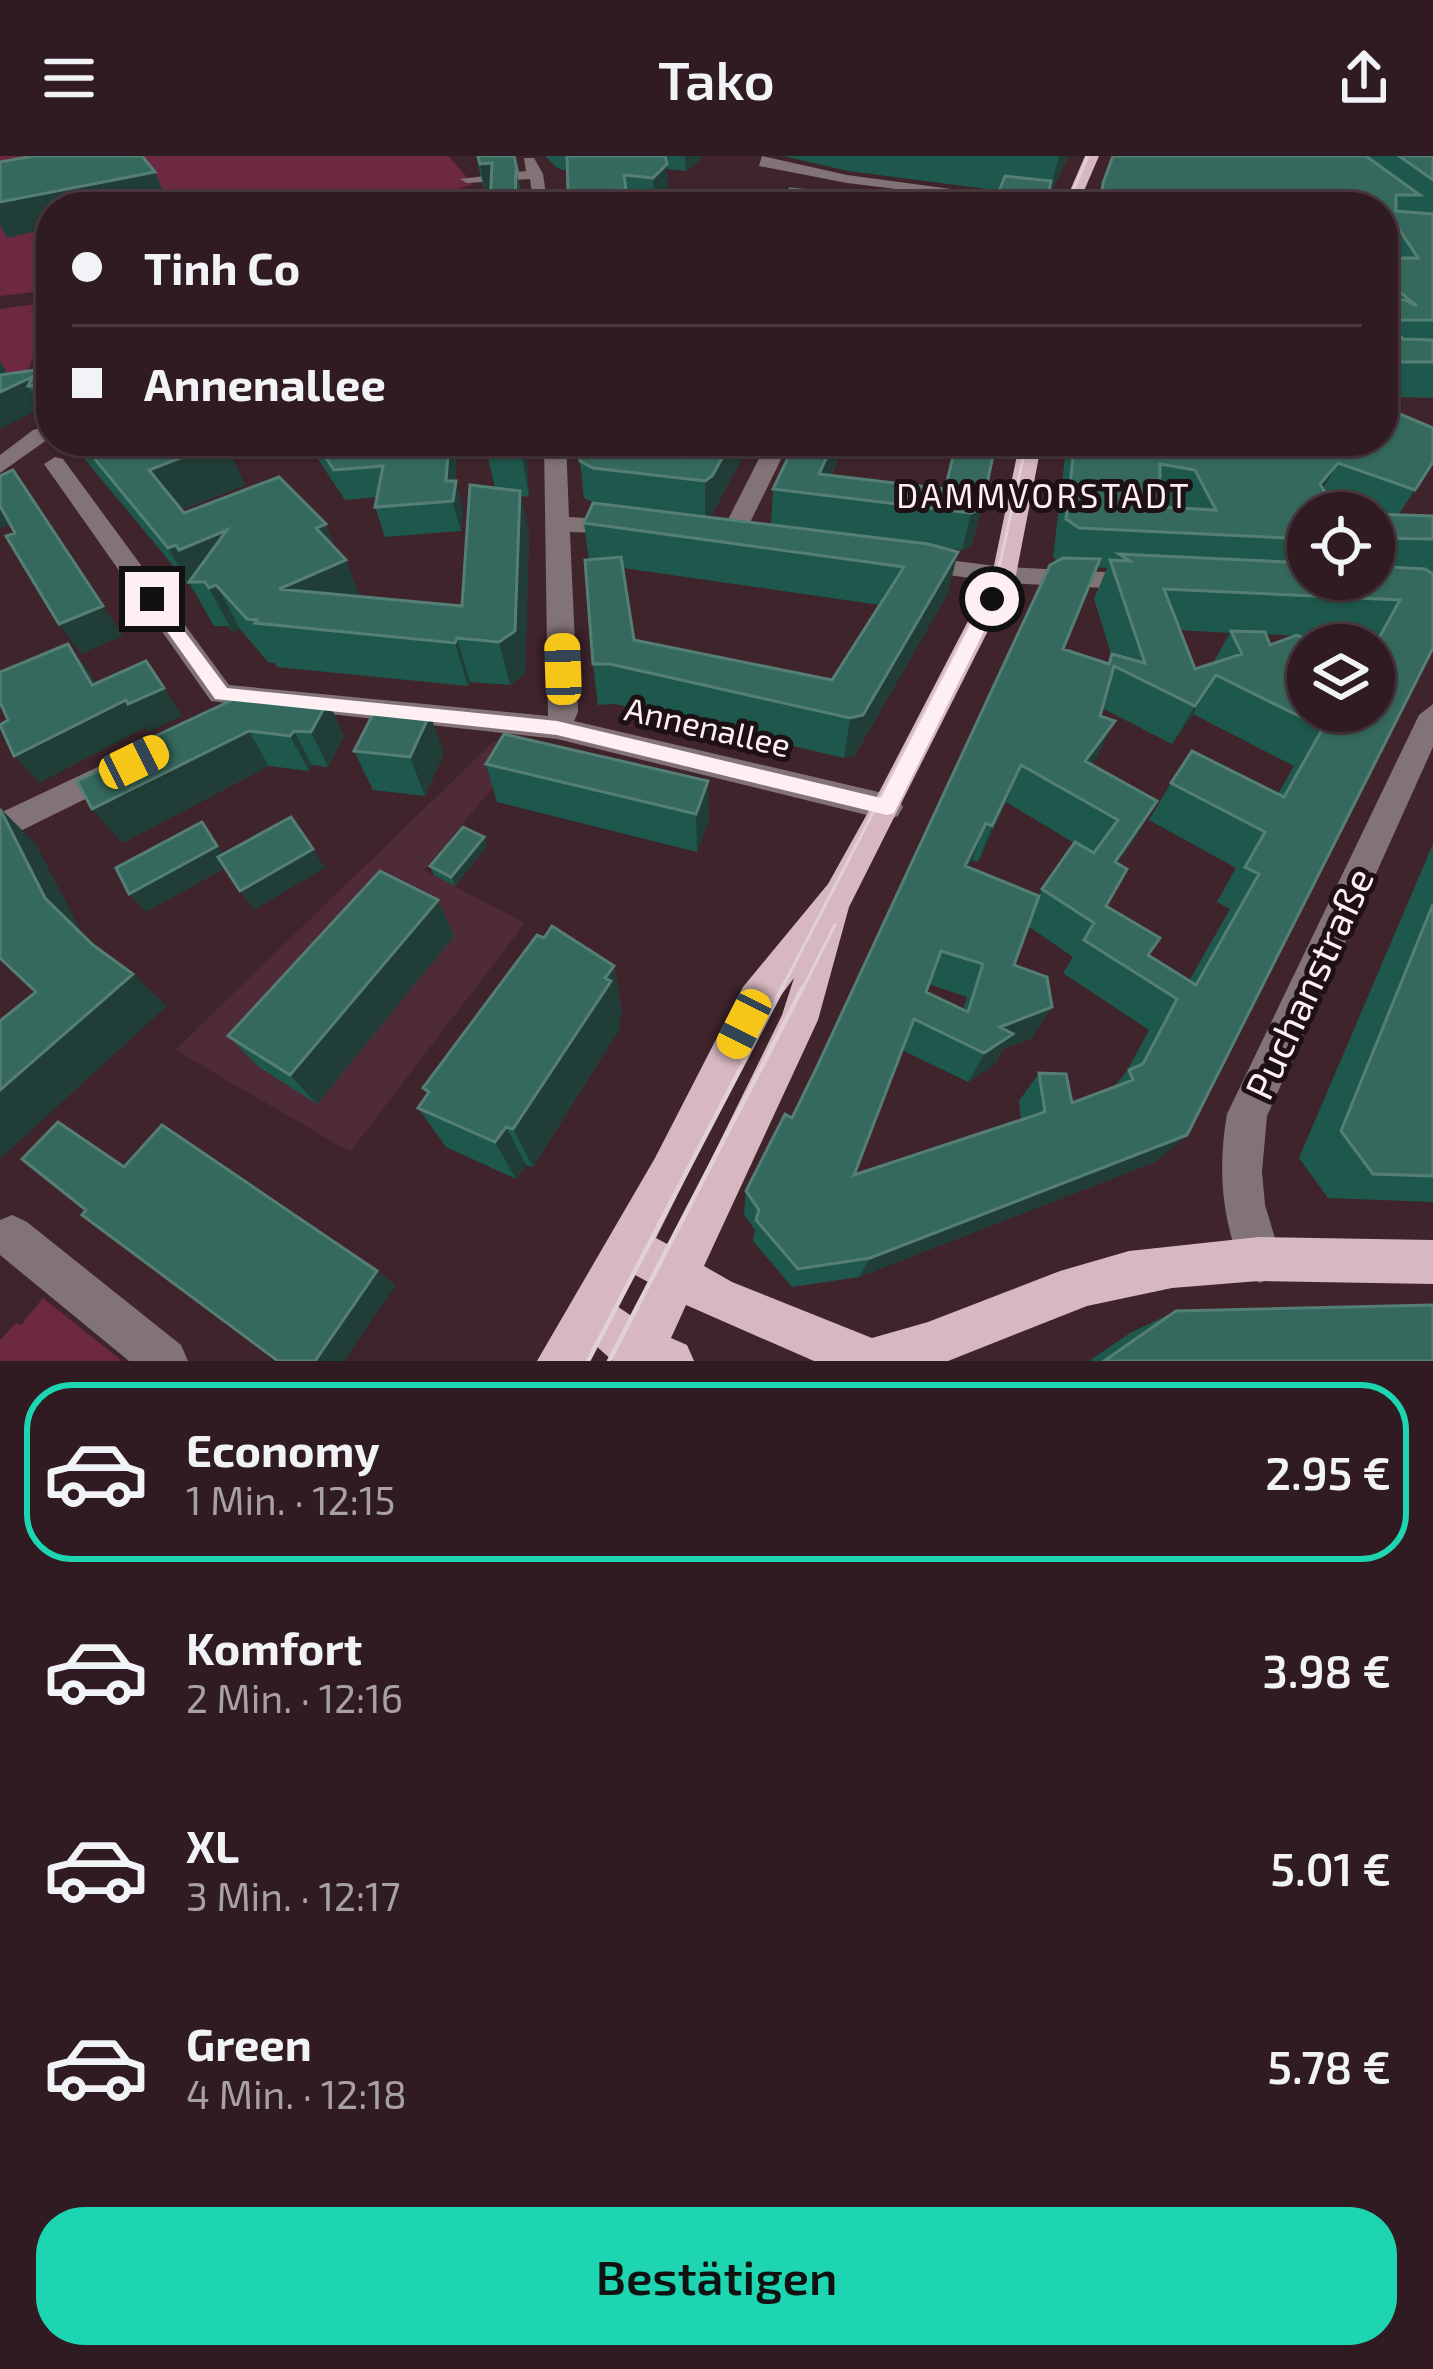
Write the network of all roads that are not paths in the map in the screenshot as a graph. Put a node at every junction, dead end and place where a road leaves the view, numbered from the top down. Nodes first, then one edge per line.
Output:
1 (525, 156) edge
2 (769, 156) edge
3 (1092, 156) edge
4 (536, 174) junction
5 (467, 179) dead end
6 (539, 192) edge
7 (954, 192) edge
8 (1076, 192) edge
9 (36, 437) edge
10 (63, 456) edge
11 (556, 456) edge
12 (772, 456) edge
13 (1028, 456) edge
14 (3, 464) edge
15 (56, 464) junction
16 (558, 524) junction
17 (645, 530) edge
18 (729, 541) edge
19 (887, 560) edge
20 (1004, 575) junction
21 (1162, 583) edge
22 (248, 698) junction
23 (1433, 715) edge
24 (220, 719) edge
25 (557, 728) junction
26 (148, 754) edge
27 (887, 807) junction
28 (0, 827) edge
29 (839, 894) junction
30 (12, 1238) dead end
31 (628, 1246) junction
32 (1260, 1261) junction
33 (1433, 1262) edge
34 (676, 1274) junction
35 (589, 1314) junction
36 (945, 1353) edge
37 (645, 1358) edge
38 (165, 1361) edge
39 (560, 1361) edge
40 (573, 1361) edge
41 (872, 1361) edge

1 - 4 street
2 - 7 street
3 - 8 main road
4 - 5 street
4 - 6 street
9 - 14 street
10 - 15 street
11 - 16 street
12 - 18 street
13 - 20 main road
14 - 15 street
15 - 22 street, Annenallee
16 - 17 street
16 - 25 street
19 - 20 street
20 - 21 street
20 - 27 main road
22 - 24 street
22 - 25 street, Annenallee
23 - 32 street, Puchanstraße
25 - 27 street, Annenallee
26 - 28 street
27 - 29 main road
29 - 31 main road
29 - 34 main road
30 - 38 street
31 - 34 main road
31 - 35 main road
32 - 33 main road
32 - 36 main road
34 - 37 main road
34 - 41 main road
35 - 37 main road
35 - 39 main road
35 - 40 street
36 - 41 main road

